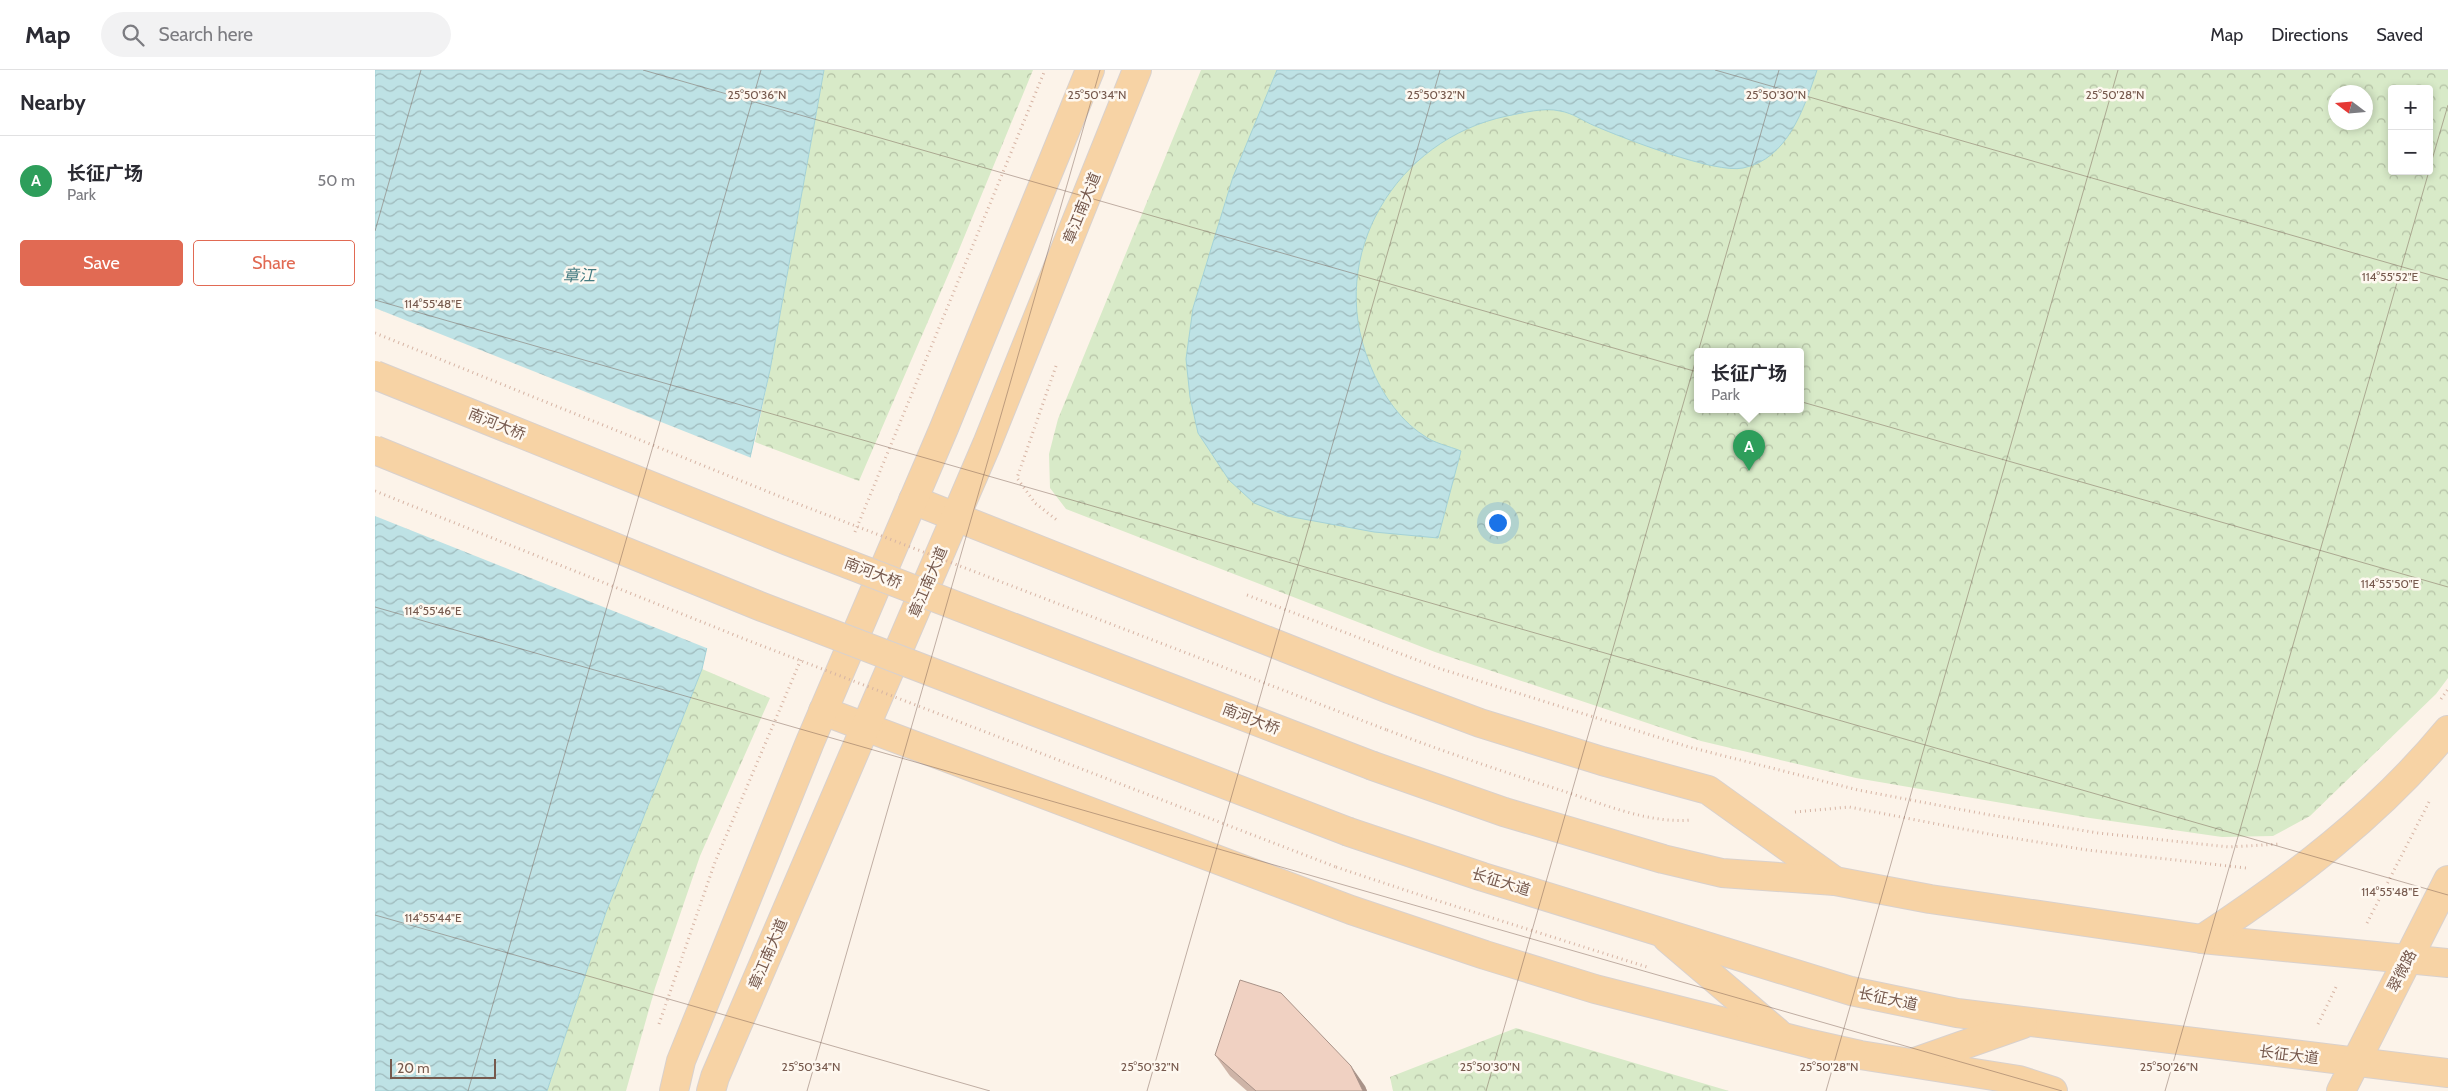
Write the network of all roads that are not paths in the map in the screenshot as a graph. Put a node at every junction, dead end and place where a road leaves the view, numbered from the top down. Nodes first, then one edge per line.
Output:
1 (1090, 70) edge
2 (1137, 70) edge
3 (375, 375) edge
4 (375, 450) edge
5 (913, 500) junction
6 (823, 711) junction
7 (866, 727) junction
8 (2448, 730) edge
9 (2448, 880) edge
10 (1835, 882) junction
11 (1657, 930) junction
12 (2202, 939) junction
13 (2408, 959) junction
14 (2448, 963) edge
15 (2027, 1022) junction
16 (1780, 1035) junction
17 (2355, 1062) junction
18 (1911, 1063) junction
19 (2448, 1073) edge
20 (674, 1091) edge
21 (711, 1091) edge
22 (2053, 1091) edge
23 (2341, 1091) edge

1 - 5 main road
2 - 7 main road, 章江南大道
3 - 10 main road, 南河大桥, bridge
4 - 11 main road, 长征大道, bridge
5 - 6 main road
5 - 10 main road
6 - 7 main road
6 - 20 main road
7 - 16 main road
7 - 21 main road, 章江南大道
8 - 12 main road
9 - 13 main road, 翠微路
10 - 12 main road
11 - 15 main road, 长征大道
11 - 16 main road
12 - 13 main road
13 - 14 main road
13 - 17 main road, 翠微路
15 - 17 main road, 长征大道
15 - 18 main road
16 - 18 main road
17 - 19 main road, 长征大道
17 - 23 main road, 翠微路
18 - 22 main road

